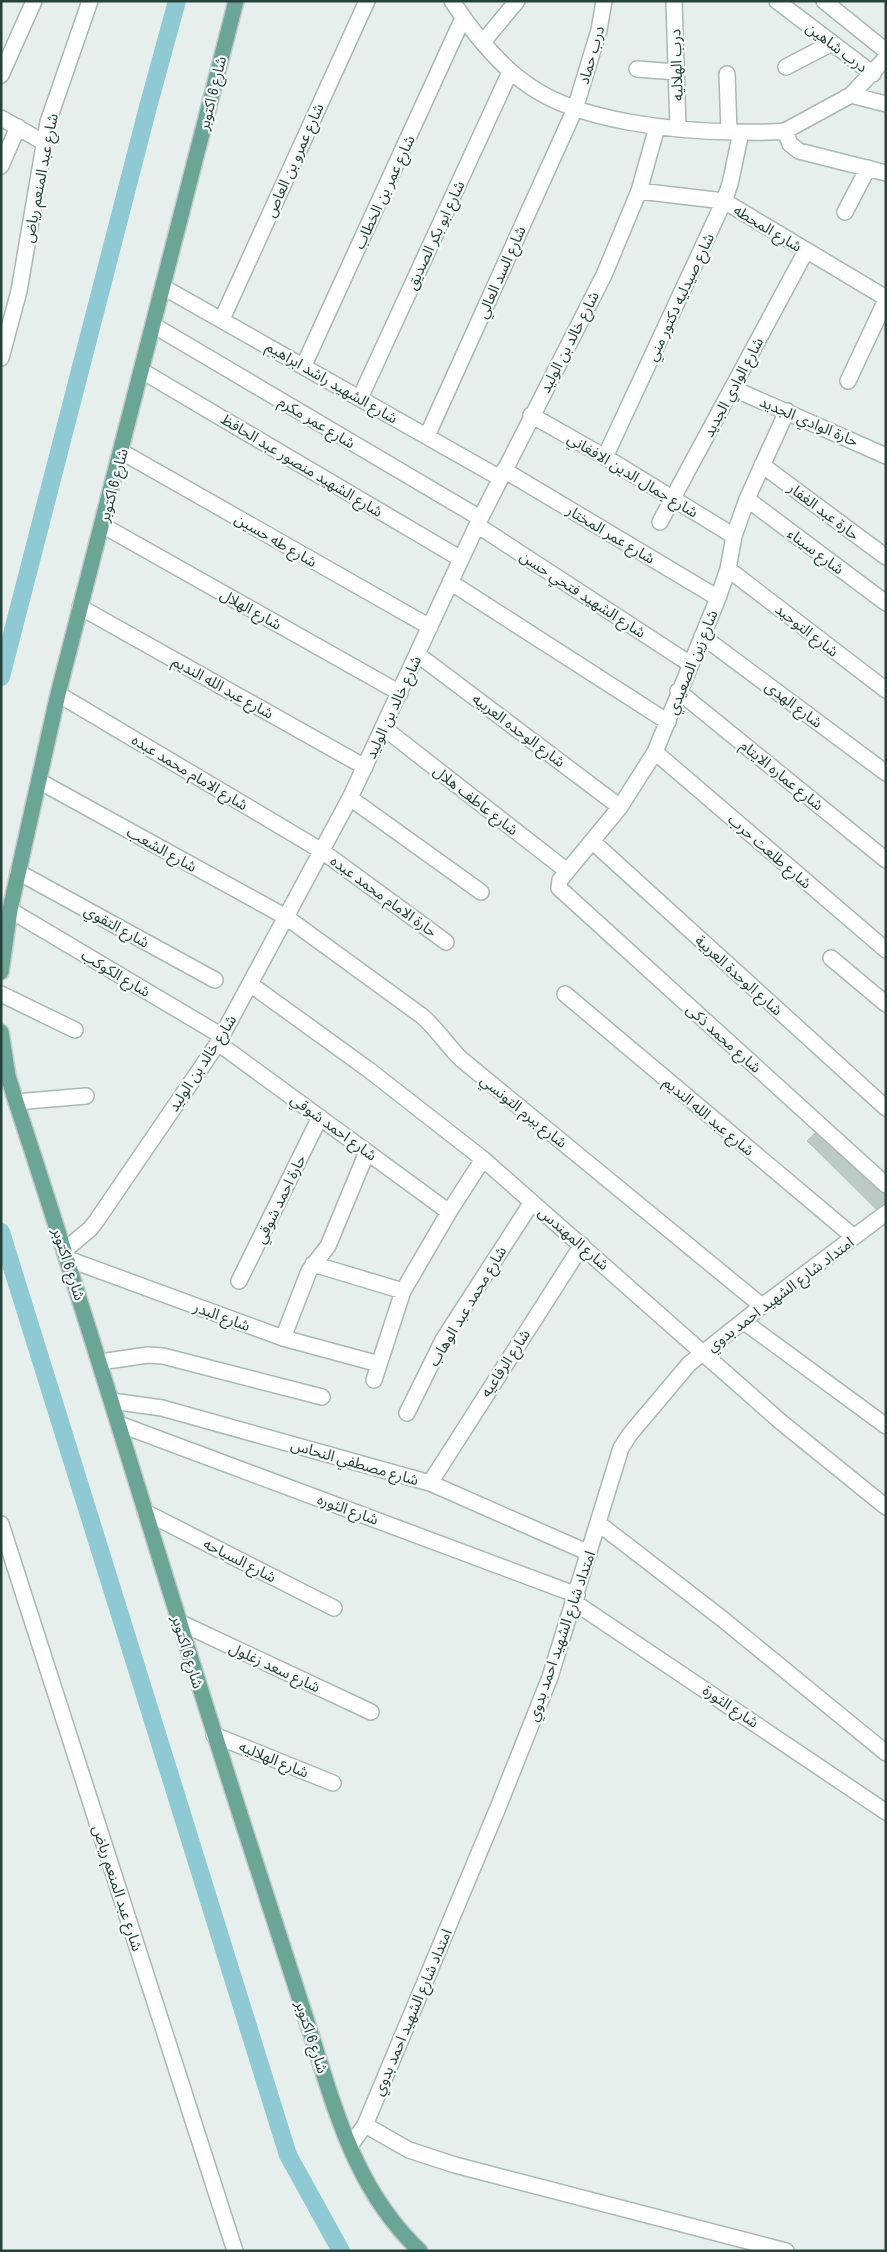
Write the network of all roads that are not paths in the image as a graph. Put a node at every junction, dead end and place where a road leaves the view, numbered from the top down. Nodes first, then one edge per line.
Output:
1 (34, 1) edge
2 (90, 1) edge
3 (236, 1) edge
4 (367, 1) edge
5 (452, 1) edge
6 (517, 1) edge
7 (604, 1) edge
8 (674, 1) edge
9 (777, 1) edge
10 (824, 1) edge
11 (463, 18) junction
12 (483, 42) junction
13 (832, 43) junction
14 (886, 51) edge
15 (886, 58) edge
16 (786, 67) dead end
17 (637, 69) dead end
18 (510, 72) junction
19 (676, 72) junction
20 (727, 74) dead end
21 (873, 74) junction
22 (1, 75) edge
23 (851, 95) junction
24 (886, 104) edge
25 (575, 109) junction
26 (1, 118) edge
27 (18, 127) junction
28 (657, 127) junction
29 (678, 129) junction
30 (785, 131) junction
31 (735, 132) junction
32 (44, 142) junction
33 (1, 166) edge
34 (868, 168) junction
35 (886, 173) edge
36 (639, 191) junction
37 (724, 201) junction
38 (845, 212) dead end
39 (806, 251) junction
40 (163, 287) junction
41 (886, 299) edge
42 (222, 319) junction
43 (153, 325) junction
44 (1, 358) edge
45 (304, 365) junction
46 (142, 371) junction
47 (848, 382) dead end
48 (732, 388) junction
49 (360, 398) junction
50 (787, 411) junction
51 (531, 416) junction
52 (427, 436) junction
53 (122, 452) junction
54 (885, 453) edge
55 (605, 458) junction
56 (762, 465) junction
57 (502, 474) junction
58 (672, 499) junction
59 (747, 499) junction
60 (478, 521) junction
61 (660, 522) dead end
62 (102, 525) junction
63 (734, 536) junction
64 (886, 557) edge
65 (461, 559) junction
66 (728, 569) junction
67 (450, 582) junction
68 (718, 598) junction
69 (886, 603) edge
70 (80, 607) junction
71 (430, 628) junction
72 (702, 636) junction
73 (418, 654) junction
74 (690, 664) junction
75 (886, 690) edge
76 (678, 691) junction
77 (400, 693) junction
78 (58, 694) junction
79 (668, 722) junction
80 (384, 728) junction
81 (655, 752) junction
82 (366, 767) junction
83 (886, 773) edge
84 (39, 781) junction
85 (350, 798) junction
86 (620, 807) junction
87 (593, 842) junction
88 (322, 850) junction
89 (886, 860) edge
90 (18, 872) junction
91 (567, 872) junction
92 (481, 892) dead end
93 (561, 892) joint
94 (10, 910) junction
95 (286, 917) junction
96 (446, 942) dead end
97 (886, 950) edge
98 (831, 958) dead end
99 (1, 972) edge
100 (215, 980) dead end
101 (250, 984) junction
102 (1, 994) edge
103 (565, 994) dead end
104 (886, 1004) edge
105 (75, 1030) dead end
106 (1, 1032) edge
107 (220, 1039) junction
108 (86, 1096) dead end
109 (16, 1102) junction
110 (886, 1108) edge
111 (320, 1117) junction
112 (367, 1152) junction
113 (483, 1159) junction
114 (886, 1185) edge
115 (532, 1202) junction
116 (449, 1212) junction
117 (886, 1213) edge
118 (854, 1237) junction
119 (582, 1245) junction
120 (66, 1254) junction
121 (313, 1264) junction
122 (239, 1281) dead end
123 (403, 1291) junction
124 (762, 1306) junction
125 (743, 1321) junction
126 (282, 1338) junction
127 (702, 1353) junction
128 (100, 1362) junction
129 (380, 1364) junction
130 (374, 1380) dead end
131 (322, 1397) dead end
132 (112, 1401) junction
133 (407, 1413) dead end
134 (119, 1424) junction
135 (886, 1426) edge
136 (430, 1483) junction
137 (886, 1507) edge
138 (146, 1512) junction
139 (598, 1523) junction
140 (1, 1524) edge
141 (589, 1553) junction
142 (575, 1598) junction
143 (334, 1608) dead end
144 (179, 1622) junction
145 (371, 1712) dead end
146 (214, 1735) junction
147 (886, 1753) edge
148 (334, 1783) dead end
149 (886, 1812) edge
150 (365, 2125) junction
151 (350, 2146) junction
152 (236, 2251) edge
153 (420, 2251) edge
154 (786, 2251) edge

1 - 22 street
2 - 32 street, شارع عبد المنعم رياض
3 - 40 main road, شارع 6 اكتوبر
4 - 42 street, شارع عمرو بن العاص
5 - 11 street
6 - 12 street
7 - 25 street, درب حماد
8 - 19 street, درب الهلاليه
9 - 13 street, درب شاهين
10 - 14 street
11 - 12 street
11 - 45 street, شارع عمر بن الخطاب
12 - 18 street
13 - 16 street
13 - 21 street, درب شاهين
15 - 21 street
17 - 19 street
18 - 25 street
18 - 49 street, شارع ابو بكر الصديق
19 - 29 street, درب الهلاليه
20 - 31 street, شارع صيدليه دكتور مني
21 - 23 street
23 - 24 street
23 - 30 street
25 - 28 street
25 - 52 street, شارع السد العالي
26 - 27 street
27 - 32 street
27 - 33 street
28 - 29 street
28 - 36 street, شارع خالد بن الوليد
29 - 31 street
30 - 31 street
30 - 34 street
31 - 37 street, شارع صيدليه دكتور مني
32 - 44 street, شارع عبد المنعم رياض
34 - 35 street
34 - 38 street
36 - 37 street, شارع المحطه
36 - 51 street, شارع خالد بن الوليد
37 - 39 street, شارع المحطه
37 - 55 street, شارع صيدليه دكتور مني
39 - 41 street, شارع المحطه
39 - 48 street, شارع الوادي الجديد
40 - 42 street, شارع الشهيد راشد ابراهيم
40 - 43 main road, شارع 6 اكتوبر
41 - 47 street
42 - 45 street, شارع الشهيد راشد ابراهيم
43 - 46 main road, شارع 6 اكتوبر
43 - 60 street, شارع عمر مكرم
45 - 49 street, شارع الشهيد راشد ابراهيم
46 - 53 main road, شارع 6 اكتوبر
46 - 65 street, شارع الشهيد منصور عبد الحافظ
48 - 50 street, حارة الوادي الجديد
48 - 58 street, شارع الوادي الجديد
49 - 52 street, شارع الشهيد راشد ابراهيم
50 - 54 street, حارة الوادي الجديد
50 - 56 street, شارع زين الصعيدي
51 - 55 street, شارع جمال الدين الافغاني
51 - 57 street, شارع خالد بن الوليد
52 - 57 street, شارع الشهيد راشد ابراهيم
53 - 62 main road, شارع 6 اكتوبر
53 - 71 street, شارع طه حسين
55 - 58 street, شارع جمال الدين الافغاني
56 - 59 street, شارع زين الصعيدي
56 - 64 street, حارة عبد الغفار
57 - 60 street, شارع خالد بن الوليد
57 - 68 street, شارع عمر المختار
58 - 61 street, شارع الوادي الجديد
58 - 63 street, شارع جمال الدين الافغاني
59 - 63 street, شارع زين الصعيدي
59 - 69 street, شارع سيناء
60 - 65 street, شارع خالد بن الوليد
60 - 74 street, شارع الشهيد فتحي حسن
62 - 70 main road, شارع 6 اكتوبر
62 - 77 street, شارع الهلال
63 - 66 street, شارع زين الصعيدي
65 - 67 street, شارع خالد بن الوليد
66 - 68 street, شارع زين الصعيدي
66 - 75 street, شارع التوحيد
67 - 71 street, شارع خالد بن الوليد
67 - 79 street
68 - 72 street, شارع زين الصعيدي
70 - 78 main road, شارع 6 اكتوبر
70 - 82 street, شارع عبد الله النديم
71 - 73 street, شارع خالد بن الوليد
72 - 74 street, شارع زين الصعيدي
72 - 83 street, شارع الهدى
73 - 77 street, شارع خالد بن الوليد
73 - 86 street, شارع الوحده العربيه
74 - 76 street, شارع زين الصعيدي
76 - 79 street, شارع زين الصعيدي
76 - 89 street, شارع عماره الايتام
77 - 80 street, شارع خالد بن الوليد
78 - 84 main road, شارع 6 اكتوبر
78 - 88 street, شارع الامام محمد عبده
79 - 81 street, شارع زين الصعيدي
80 - 82 street, شارع خالد بن الوليد
80 - 91 street, شارع عاطف هلال
81 - 86 street, شارع زين الصعيدي
81 - 97 street, شارع طلعت حرب
82 - 85 street, شارع خالد بن الوليد
84 - 90 main road, شارع 6 اكتوبر
84 - 95 street, شارع الشعب
85 - 88 street, شارع خالد بن الوليد
85 - 92 street
86 - 87 street, شارع زين الصعيدي
87 - 91 street, شارع زين الصعيدي
87 - 110 street, شارع الوحدة العربية
88 - 95 street, شارع خالد بن الوليد
88 - 96 street, حارة الامام محمد عبده
90 - 94 main road, شارع 6 اكتوبر
90 - 100 street, شارع التقوي
91 - 93 street, شارع زين الصعيدي
93 - 114 street, شارع محمد ذكى
94 - 99 main road, شارع 6 اكتوبر
94 - 107 street, شارع الكوكب
95 - 101 street, شارع خالد بن الوليد
95 - 124 street, شارع بيرم التونسي
98 - 104 street
101 - 107 street, شارع خالد بن الوليد
101 - 113 street, شارع المهندس
102 - 105 street
103 - 118 street, شارع عبد الله النديم
106 - 109 main road, شارع 6 اكتوبر
107 - 111 street, شارع احمد شوقي
107 - 120 street, شارع خالد بن الوليد
108 - 109 street
109 - 120 main road, شارع 6 اكتوبر
111 - 112 street, شارع احمد شوقي
111 - 122 street, حارة احمد شوقي
112 - 116 street, شارع احمد شوقي
112 - 121 street
113 - 115 street, شارع المهندس
113 - 116 street
115 - 119 street, شارع المهندس
115 - 133 street, شارع محمد عبد الوهاب
116 - 123 street
117 - 118 street, امتداد شارع الشهيد احمد بدوي
118 - 124 street, امتداد شارع الشهيد احمد بدوي
119 - 127 street, شارع المهندس
119 - 136 street, شارع الرفاعيه
120 - 126 street, شارع البدر
120 - 128 main road, شارع 6 اكتوبر
121 - 123 street
121 - 126 street
123 - 129 street
124 - 125 street, امتداد شارع الشهيد احمد بدوي
125 - 127 street, امتداد شارع الشهيد احمد بدوي
125 - 135 street
126 - 129 street, شارع البدر
127 - 137 street, شارع المهندس
127 - 139 street, امتداد شارع الشهيد احمد بدوي
128 - 131 street
128 - 132 main road, شارع 6 اكتوبر
129 - 130 street
132 - 134 main road, شارع 6 اكتوبر
132 - 136 street, شارع مصطفي النحاس
134 - 138 main road, شارع 6 اكتوبر
134 - 142 street, شارع الثوره
136 - 141 street, شارع مصطفي النحاس
138 - 143 street, شارع السياحه
138 - 144 main road, شارع 6 اكتوبر
139 - 141 street, امتداد شارع الشهيد احمد بدوي
139 - 147 street
140 - 152 street, شارع عبد المنعم رياض
141 - 142 street, امتداد شارع الشهيد احمد بدوي
142 - 149 street, شارع الثورة
142 - 150 street, امتداد شارع الشهيد احمد بدوي
144 - 145 street, شارع سعد زغلول
144 - 146 main road, شارع 6 اكتوبر
146 - 148 street, شارع الهلاليه
146 - 151 main road, شارع 6 اكتوبر
150 - 151 street, امتداد شارع الشهيد احمد بدوي
150 - 154 street
151 - 153 main road, شارع 6 اكتوبر

